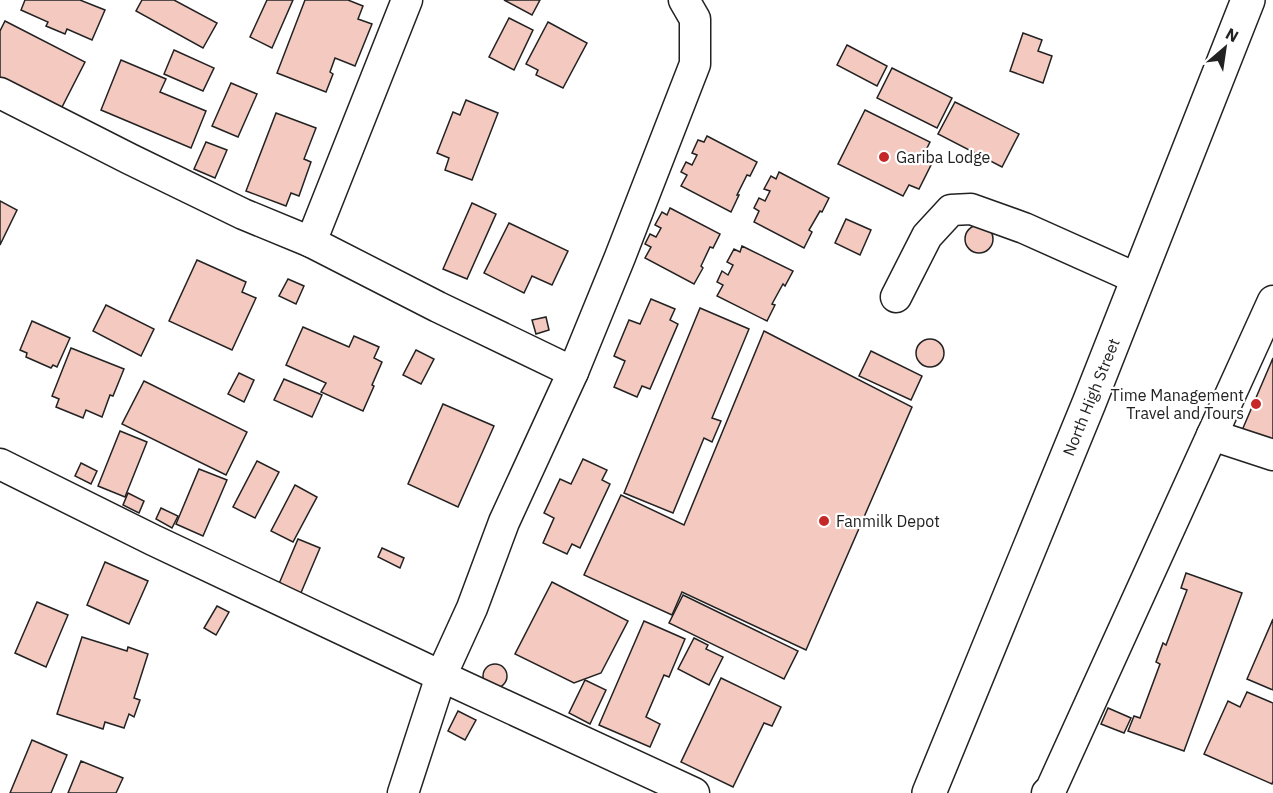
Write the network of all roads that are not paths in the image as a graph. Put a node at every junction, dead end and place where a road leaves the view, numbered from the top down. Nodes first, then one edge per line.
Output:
1 (407, 0) edge
2 (684, 0) edge
3 (1243, 11) edge
4 (0, 93) edge
5 (311, 242) junction
6 (1138, 279) junction
7 (896, 297) dead end
8 (1273, 301) edge
9 (573, 372) junction
10 (1212, 435) junction
11 (1273, 455) edge
12 (0, 464) edge
13 (441, 676) junction
14 (938, 791) edge
15 (403, 793) edge
16 (694, 793) edge
17 (1047, 793) edge

1 - 5 street
2 - 9 street
3 - 6 highway, North High Street
4 - 5 street
5 - 9 street
6 - 7 street
6 - 14 highway, North High Street
8 - 10 street
9 - 13 street
10 - 11 street
10 - 17 street
12 - 13 street
13 - 15 street
13 - 16 street

